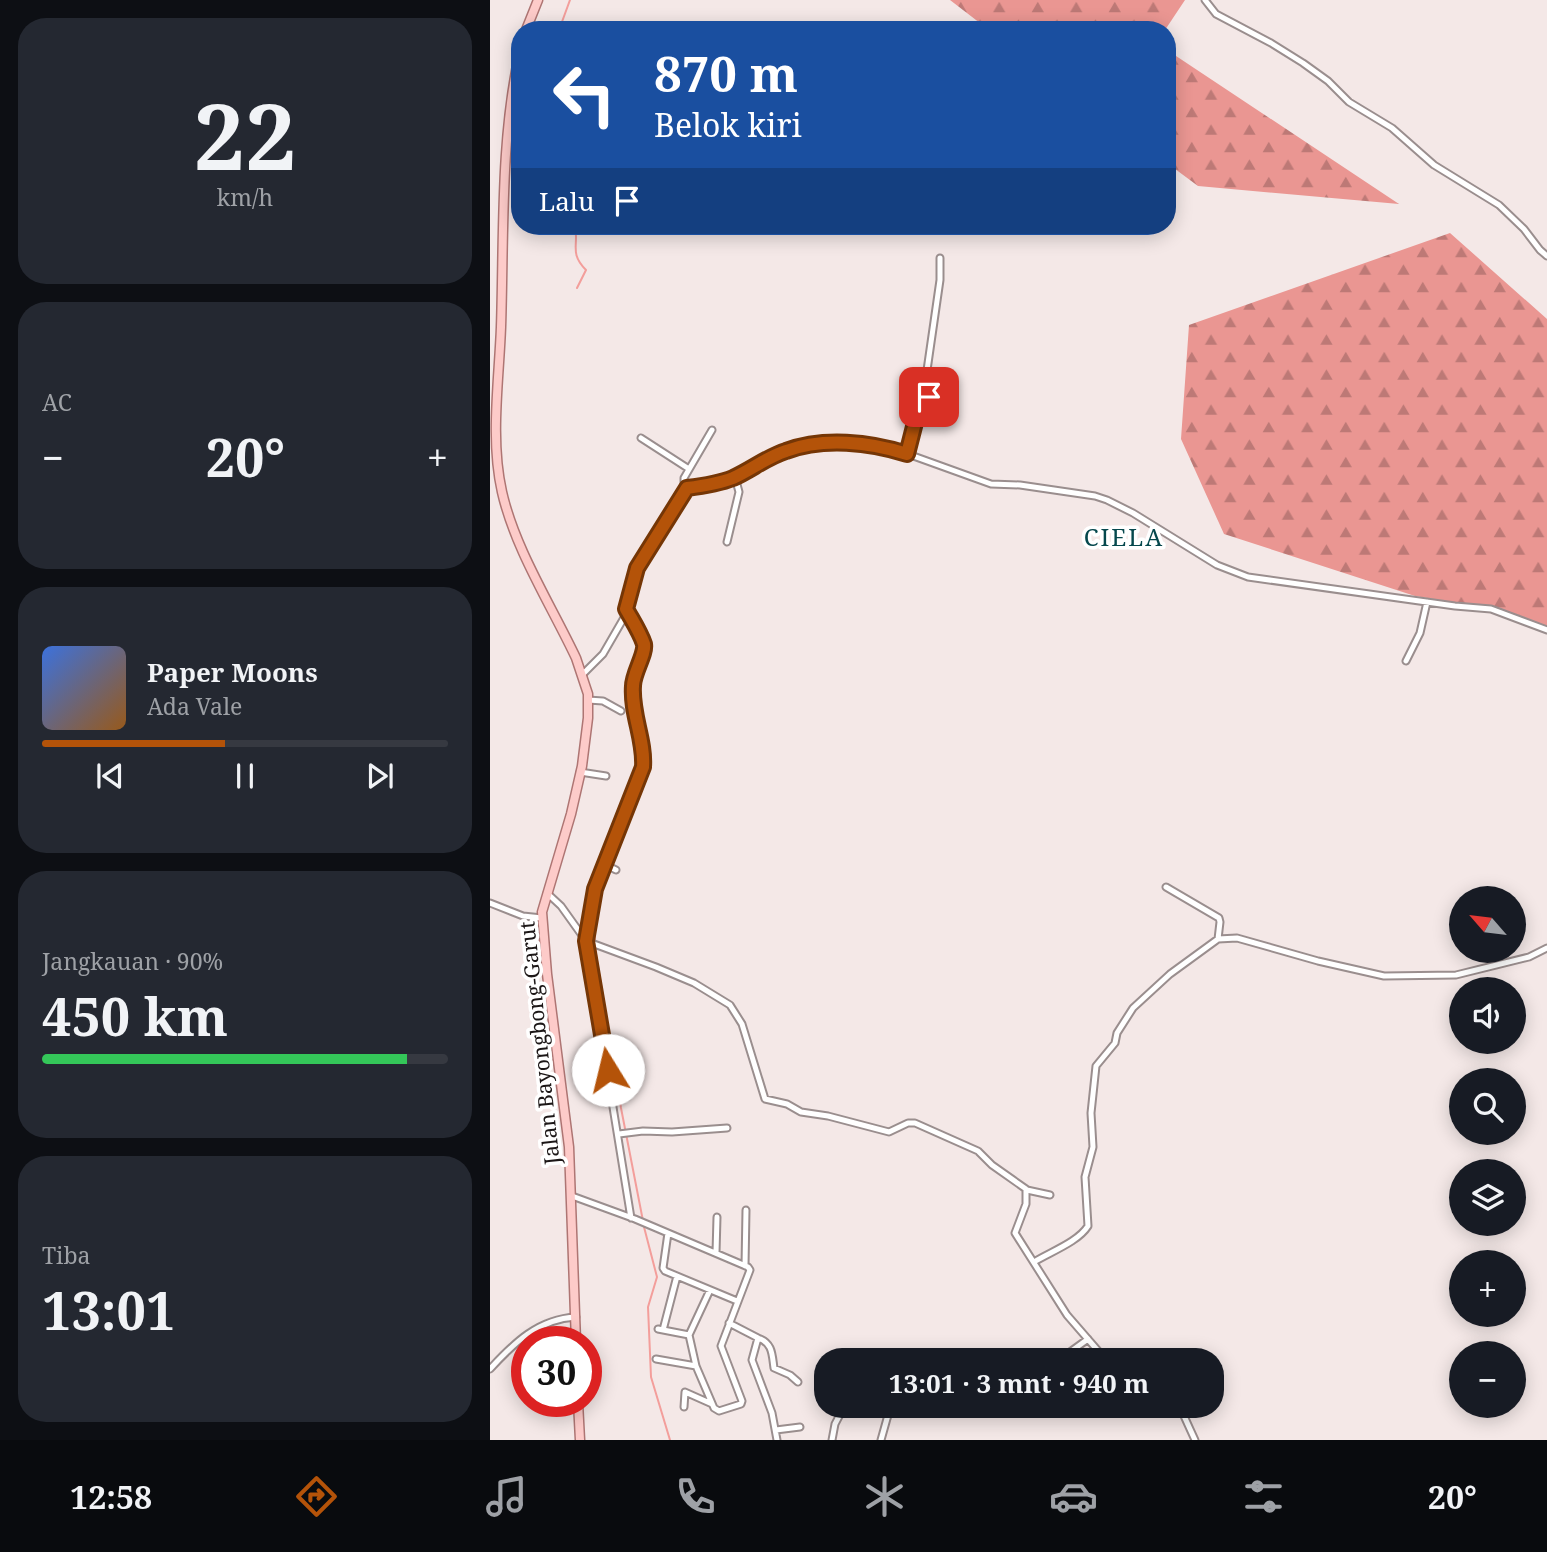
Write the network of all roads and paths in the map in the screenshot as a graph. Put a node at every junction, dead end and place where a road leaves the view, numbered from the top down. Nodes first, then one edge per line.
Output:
1 (537, 0) edge
2 (1205, 0) edge
3 (529, 21) edge
4 (511, 100) edge
5 (1547, 256) edge
6 (940, 258) dead end
7 (490, 351) edge
8 (500, 354) junction
9 (945, 390) dead end
10 (923, 398) junction
11 (494, 426) edge
12 (712, 430) dead end
13 (640, 438) dead end
14 (907, 454) junction
15 (689, 469) junction
16 (735, 477) junction
17 (684, 490) junction
18 (727, 542) dead end
19 (1427, 602) junction
20 (626, 613) junction
21 (1547, 630) edge
22 (1406, 661) dead end
23 (583, 674) junction
24 (588, 700) junction
25 (621, 711) dead end
26 (580, 772) junction
27 (606, 776) dead end
28 (1166, 887) dead end
29 (547, 893) junction
30 (490, 903) edge
31 (542, 918) junction
32 (1218, 939) junction
33 (587, 941) junction
34 (1547, 948) edge
35 (727, 1128) dead end
36 (623, 1134) junction
37 (1027, 1190) junction
38 (1050, 1195) dead end
39 (572, 1196) junction
40 (746, 1210) dead end
41 (717, 1217) dead end
42 (633, 1218) junction
43 (668, 1233) junction
44 (716, 1253) junction
45 (1034, 1262) junction
46 (745, 1266) junction
47 (677, 1276) junction
48 (710, 1290) junction
49 (737, 1301) junction
50 (576, 1317) junction
51 (729, 1323) junction
52 (576, 1326) edge
53 (690, 1335) junction
54 (758, 1338) junction
55 (1087, 1339) junction
56 (1075, 1348) edge
57 (1095, 1348) edge
58 (656, 1359) dead end
59 (696, 1366) junction
60 (490, 1369) edge
61 (797, 1382) dead end
62 (712, 1404) junction
63 (684, 1407) dead end
64 (579, 1417) edge
65 (838, 1418) edge
66 (887, 1418) edge
67 (1185, 1418) edge
68 (800, 1427) dead end
69 (776, 1430) junction
70 (580, 1440) edge
71 (778, 1440) edge
72 (832, 1440) edge
73 (881, 1440) edge
74 (1195, 1440) edge

1 - 3 main road
2 - 5 street
4 - 8 main road, Jalan Bayongbong-Garut
6 - 10 street
7 - 8 street
8 - 11 main road, Jalan Bayongbong-Garut
9 - 10 street
10 - 14 street
11 - 23 main road, Jalan Bayongbong-Garut
12 - 15 street
13 - 15 street
14 - 16 street
14 - 19 street
15 - 17 street
16 - 17 street
16 - 18 street
17 - 20 street
19 - 21 street
19 - 22 street
20 - 23 street
20 - 33 street
23 - 24 main road, Jalan Bayongbong-Garut
24 - 25 street
24 - 26 main road, Jalan Bayongbong-Garut
26 - 27 street
26 - 29 main road, Jalan Bayongbong-Garut
28 - 32 street
29 - 31 main road, Jalan Bayongbong-Garut
29 - 33 street
30 - 31 street
31 - 39 main road, Jalan Bayongbong-Garut
32 - 34 street
32 - 45 street
33 - 36 street
33 - 37 street
35 - 36 street
36 - 42 street
37 - 38 street
37 - 45 street
39 - 42 street
39 - 50 main road, Jalan Bayongbong-Garut
40 - 46 street
41 - 44 street
42 - 43 street
43 - 44 street
43 - 47 street
44 - 46 street
45 - 55 street
46 - 49 street
47 - 48 street
47 - 53 street
48 - 49 street
48 - 53 street
49 - 51 street
50 - 52 main road, Jalan Bayongbong-Garut
50 - 60 street
51 - 54 street
51 - 62 street
53 - 59 street
54 - 61 street
54 - 69 street
55 - 56 street
55 - 57 street
58 - 59 street
59 - 62 street
62 - 63 street
64 - 70 main road
65 - 72 street
66 - 73 street
67 - 74 street
68 - 69 street
69 - 71 street

